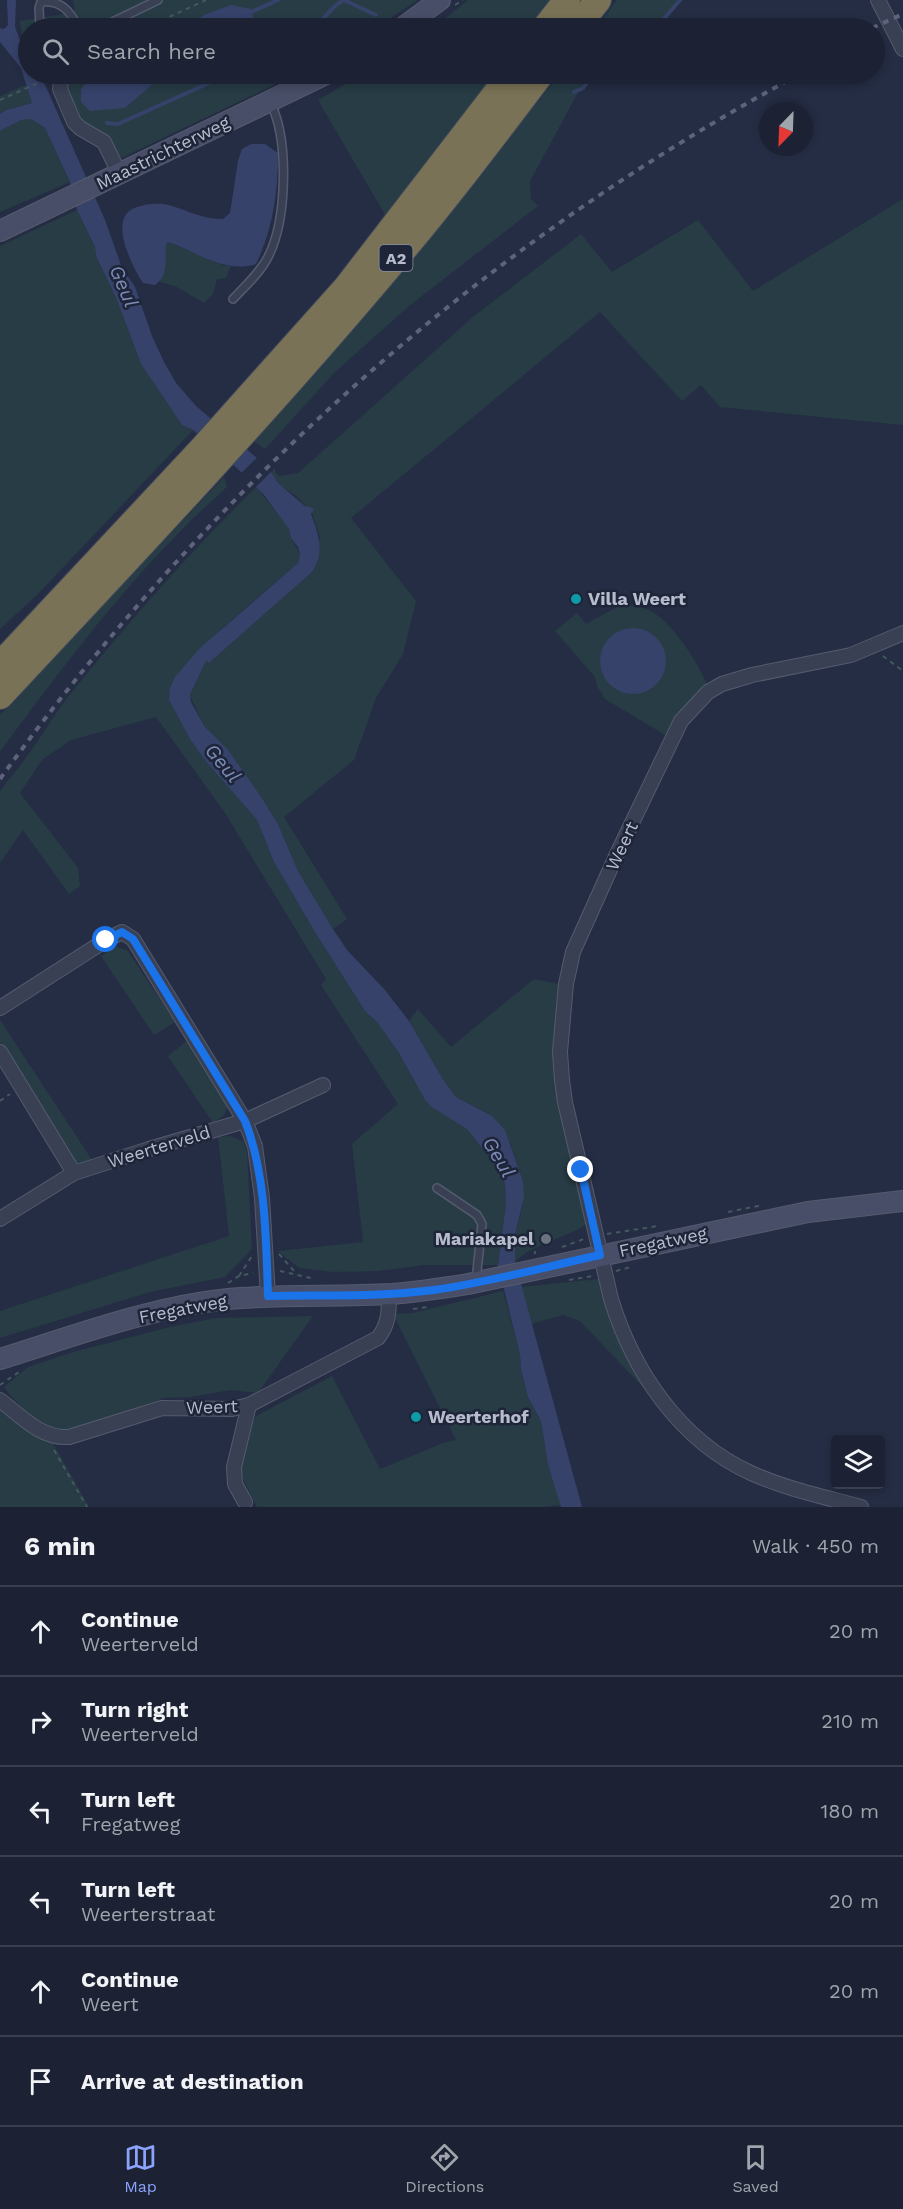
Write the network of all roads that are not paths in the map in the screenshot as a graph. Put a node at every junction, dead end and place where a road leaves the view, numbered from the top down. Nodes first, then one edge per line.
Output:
1 (158, 0) edge
2 (440, 0) edge
3 (567, 0) edge
4 (598, 0) edge
5 (878, 0) edge
6 (40, 18) edge
7 (73, 18) edge
8 (121, 18) edge
9 (416, 18) edge
10 (553, 18) edge
11 (584, 18) edge
12 (903, 49) edge
13 (60, 84) edge
14 (306, 84) edge
15 (503, 84) edge
16 (533, 84) edge
17 (270, 102) junction
18 (120, 175) junction
19 (0, 231) edge
20 (233, 299) dead end
21 (236, 427) junction
22 (210, 455) junction
23 (903, 633) edge
24 (23, 640) junction
25 (0, 655) edge
26 (0, 665) edge
27 (0, 696) edge
28 (0, 1008) edge
29 (0, 1052) edge
30 (323, 1085) dead end
31 (245, 1121) junction
32 (74, 1173) junction
33 (437, 1188) dead end
34 (903, 1201) edge
35 (0, 1219) edge
36 (603, 1264) junction
37 (485, 1281) junction
38 (388, 1294) junction
39 (268, 1296) junction
40 (0, 1359) edge
41 (0, 1400) edge
42 (249, 1404) junction
43 (245, 1502) dead end
44 (861, 1507) edge

1 - 8 lane
2 - 9 street
3 - 10 highway
4 - 11 highway
5 - 12 street
6 - 7 lane
13 - 18 street
14 - 17 street, Maastrichterweg
15 - 21 highway, A2
16 - 21 highway, A2
17 - 18 street, Maastrichterweg
17 - 20 lane
18 - 19 street, Maastrichterweg
21 - 22 highway, A2
22 - 24 highway, A2
22 - 27 highway, A2
23 - 36 street, Weert
24 - 25 highway, A2
24 - 26 highway, A2
28 - 31 street
29 - 32 street
30 - 31 street, Weerterveld
31 - 32 street, Weerterveld
31 - 39 street
32 - 35 street, Weerterveld
33 - 37 lane
34 - 36 street, Fregatweg
36 - 37 street, Fregatweg
36 - 44 street, Weert
37 - 38 street, Fregatweg
38 - 39 street, Fregatweg
38 - 42 street, Weert
39 - 40 street, Fregatweg
41 - 42 street, Weert
42 - 43 street

